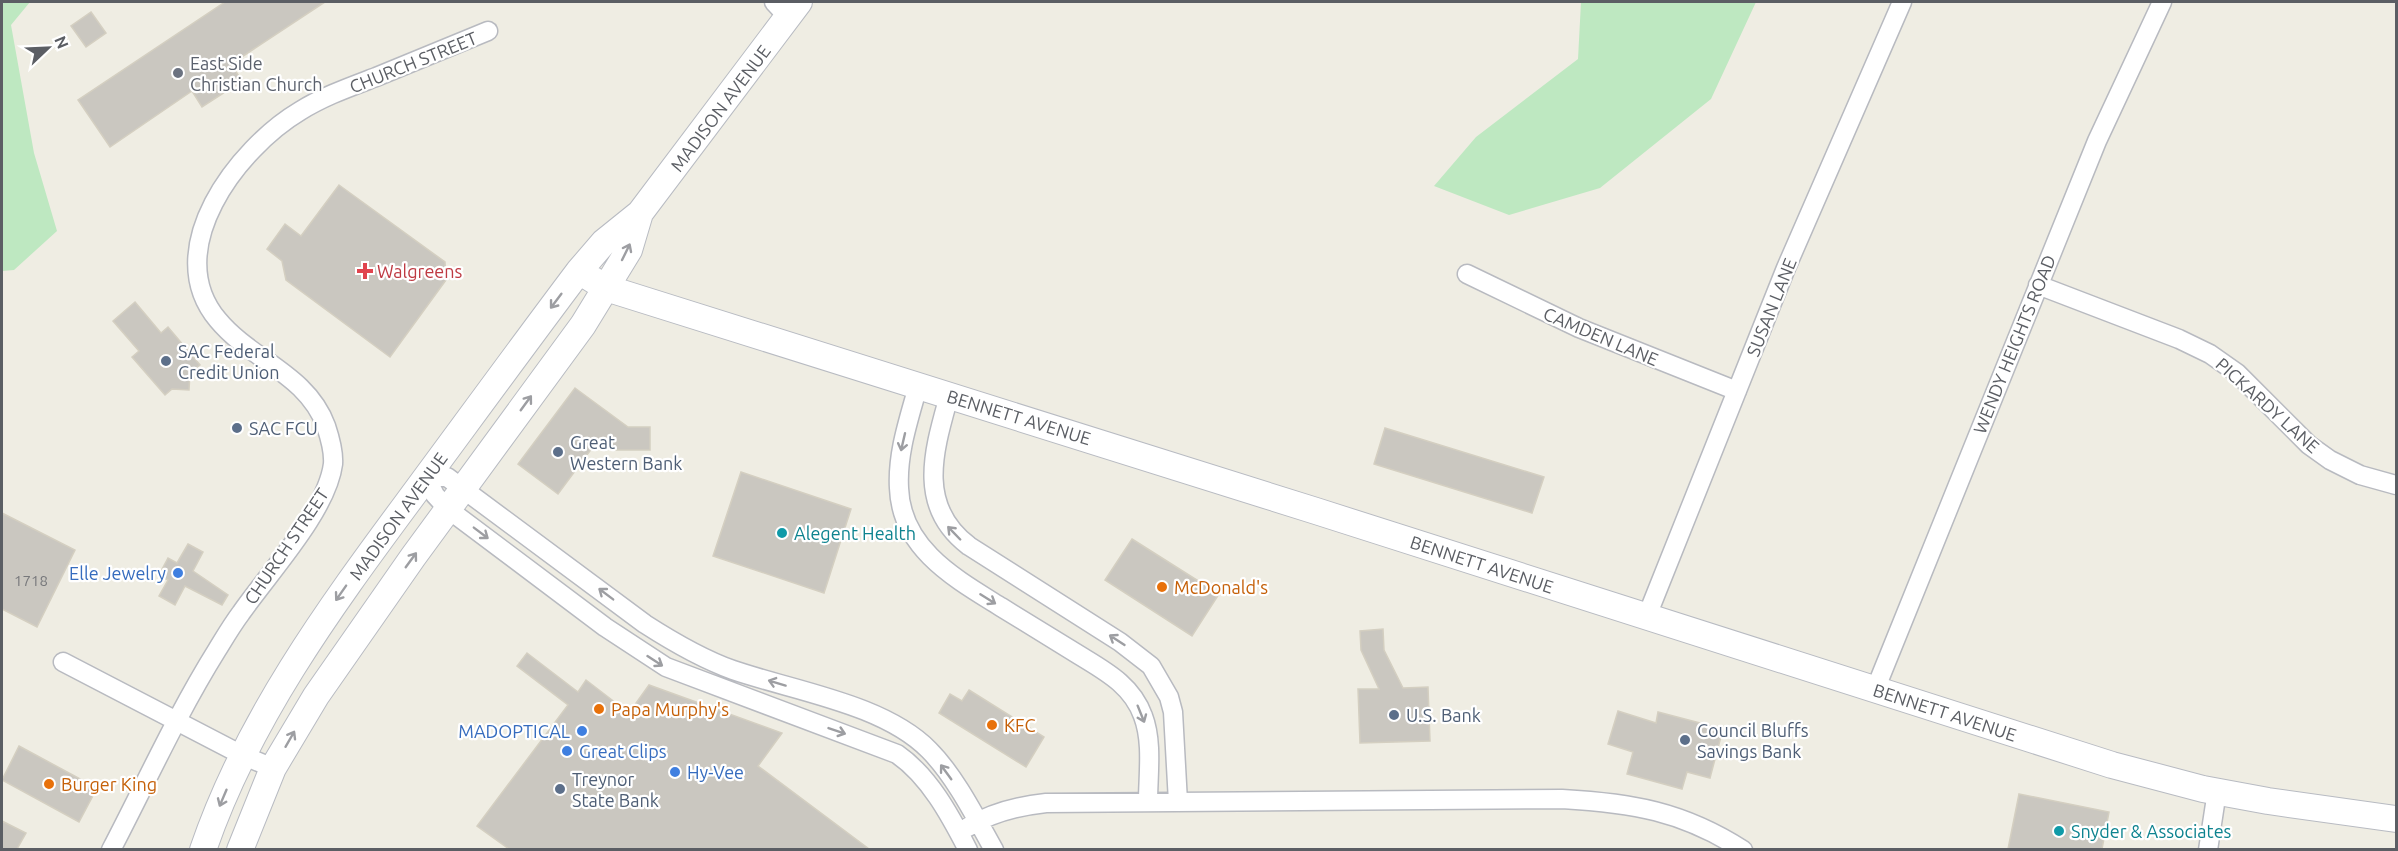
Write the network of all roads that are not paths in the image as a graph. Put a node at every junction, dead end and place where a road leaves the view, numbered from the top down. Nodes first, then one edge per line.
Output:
1 (1902, 2) edge
2 (2162, 2) edge
3 (787, 7) edge
4 (488, 31) dead end
5 (640, 213) junction
6 (579, 271) junction
7 (1467, 274) dead end
8 (2038, 285) junction
9 (606, 288) junction
10 (918, 386) junction
11 (1737, 391) junction
12 (949, 396) junction
13 (426, 477) junction
14 (2397, 485) edge
15 (456, 499) junction
16 (1647, 616) junction
17 (63, 662) dead end
18 (1875, 690) junction
19 (177, 720) junction
20 (242, 755) junction
21 (273, 768) junction
22 (2217, 791) junction
23 (1148, 802) junction
24 (1178, 802) junction
25 (2397, 819) edge
26 (978, 821) junction
27 (959, 832) junction
28 (111, 849) edge
29 (203, 849) edge
30 (240, 849) edge
31 (968, 849) edge
32 (994, 849) edge
33 (1743, 849) edge
34 (2208, 849) edge

1 - 11 street, SUSAN LANE
2 - 8 street, WENDY HEIGHTS ROAD
3 - 5 main road, MADISON AVENUE
4 - 19 street, CHURCH STREET
5 - 6 main road, MADISON AVENUE
9 -> 5 main road, MADISON AVENUE
6 - 9 main road, BENNETT AVENUE
6 -> 13 main road, MADISON AVENUE
7 - 11 street, CAMDEN LANE
8 - 14 street, PICKARDY LANE
8 - 18 street, WENDY HEIGHTS ROAD
9 - 10 main road, BENNETT AVENUE
15 -> 9 main road, MADISON AVENUE
10 - 12 main road, BENNETT AVENUE
10 -> 23 street
11 - 16 street, SUSAN LANE
12 - 16 main road, BENNETT AVENUE
24 -> 12 street
13 - 15 street
13 -> 20 main road, MADISON AVENUE
21 -> 15 main road, MADISON AVENUE
26 -> 15 street
15 -> 27 street
16 - 18 main road, BENNETT AVENUE
17 - 19 street
18 - 22 main road, BENNETT AVENUE
19 - 20 street
19 - 28 street, CHURCH STREET
20 - 21 street
20 -> 29 main road, MADISON AVENUE
21 - 30 main road, MADISON AVENUE
22 - 25 main road, BENNETT AVENUE
22 - 34 street
23 - 24 street
23 - 26 street
24 - 33 street
26 - 27 street
26 - 32 street
27 - 31 street

